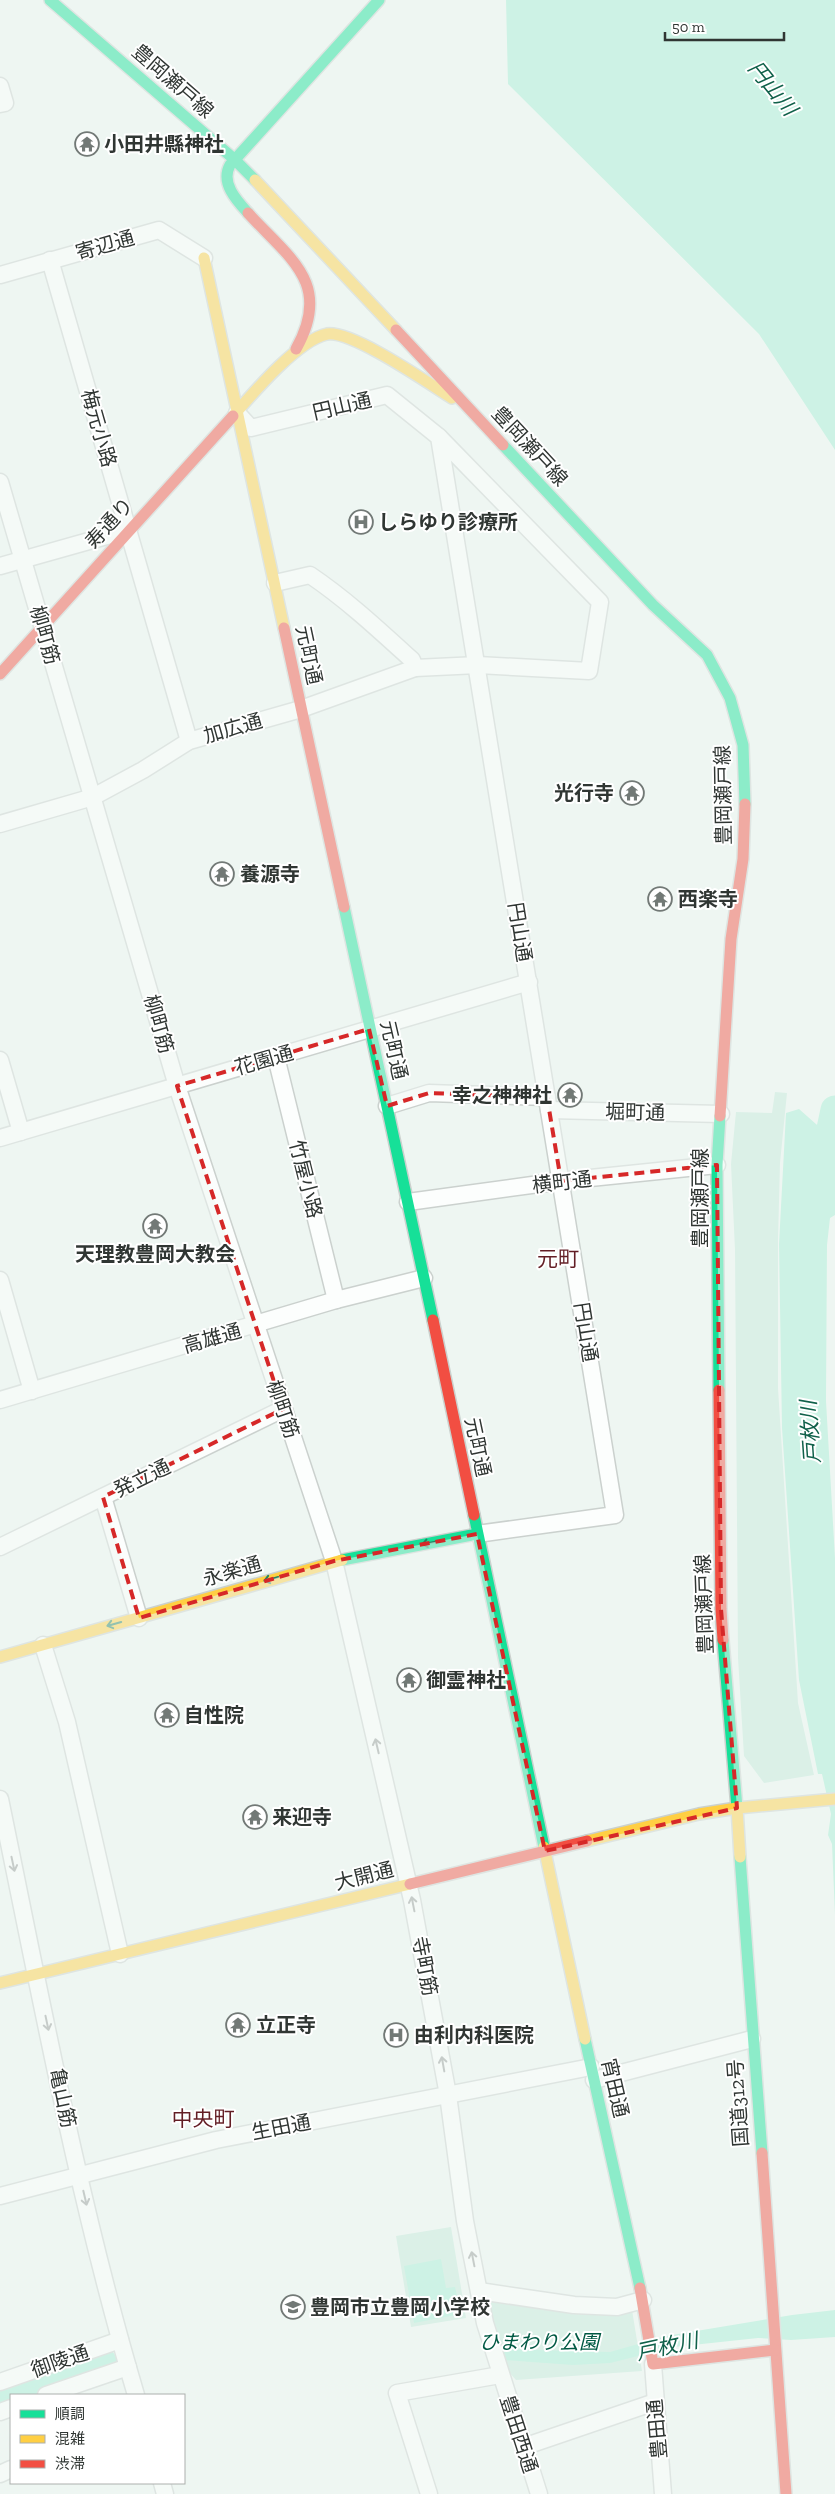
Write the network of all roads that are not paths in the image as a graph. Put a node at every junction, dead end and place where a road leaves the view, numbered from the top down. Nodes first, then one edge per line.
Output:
1 (50, 0) edge
2 (379, 0) edge
3 (0, 86) edge
4 (0, 104) edge
5 (234, 159) junction
6 (204, 258) joint
7 (50, 260) junction
8 (0, 275) edge
9 (296, 349) junction
10 (471, 410) junction
11 (236, 413) junction
12 (439, 437) junction
13 (0, 482) edge
14 (128, 530) junction
15 (23, 560) junction
16 (0, 566) edge
17 (275, 583) junction
18 (42, 627) junction
19 (478, 665) junction
20 (416, 668) junction
21 (0, 674) edge
22 (301, 708) junction
23 (189, 741) junction
24 (93, 796) junction
25 (0, 824) edge
26 (529, 982) junction
27 (370, 1029) junction
28 (276, 1057) junction
29 (0, 1060) edge
30 (177, 1086) junction
31 (548, 1103) junction
32 (387, 1106) junction
33 (721, 1114) junction
34 (21, 1132) junction
35 (0, 1138) edge
36 (717, 1165) junction
37 (561, 1181) junction
38 (408, 1202) junction
39 (424, 1278) junction
40 (0, 1280) edge
41 (336, 1300) junction
42 (255, 1325) junction
43 (32, 1391) junction
44 (0, 1400) edge
45 (283, 1408) junction
46 (103, 1498) junction
47 (477, 1534) junction
48 (0, 1547) edge
49 (334, 1561) junction
50 (139, 1618) junction
51 (43, 1645) junction
52 (0, 1658) edge
53 (0, 1799) edge
54 (833, 1799) edge
55 (737, 1808) junction
56 (545, 1851) junction
57 (408, 1884) junction
58 (120, 1954) junction
59 (36, 1974) junction
60 (0, 1983) edge
61 (752, 2039) junction
62 (592, 2073) junction
63 (448, 2095) junction
64 (80, 2177) junction
65 (0, 2196) edge
66 (479, 2291) junction
67 (643, 2300) junction
68 (120, 2340) junction
69 (775, 2350) junction
70 (653, 2361) junction
71 (128, 2367) junction
72 (500, 2375) junction
73 (0, 2382) edge
74 (49, 2394) edge
75 (136, 2394) edge
76 (654, 2402) junction
77 (523, 2447) junction
78 (429, 2494) edge
79 (539, 2494) edge
80 (663, 2494) edge
81 (786, 2494) edge

1 - 5 main road, 豊岡瀬戸線
2 - 5 main road
3 - 4 street
5 - 9 main road
5 - 10 main road, 豊岡瀬戸線
6 - 7 street, 寄辺通
6 - 11 main road, 元町通
7 - 8 street, 寄辺通
7 - 14 street, 梅元小路
9 - 10 main road
9 - 11 main road, 寿通り
10 - 33 main road, 豊岡瀬戸線
11 - 12 street, 円山通
11 - 14 main road, 寿通り
11 - 17 main road, 元町通
12 - 19 street, 円山通
12 - 19 street, 加広通
13 - 15 street, 柳町筋
14 - 15 street
14 - 18 main road, 寿通り
14 - 23 street, 梅元小路
15 - 16 street
15 - 18 street, 柳町筋
17 - 20 street
17 - 22 main road, 元町通
18 - 21 main road, 寿通り
18 - 24 street, 柳町筋
19 - 20 street, 加広通
19 - 26 street, 円山通
20 - 22 street, 加広通
22 - 23 street, 加広通
22 - 27 main road, 元町通
23 - 24 street, 加広通
24 - 25 street, 加広通
24 - 30 street, 柳町筋
26 - 27 street, 花園通
26 - 31 street, 円山通
27 - 28 street, 花園通
27 - 32 main road, 元町通
28 - 30 street, 花園通
28 - 41 street, 竹屋小路
29 - 34 street
30 - 34 street, 花園通
30 - 42 street, 柳町筋
31 - 32 street, 堀町通
31 - 33 street, 堀町通
31 - 37 street, 円山通
32 - 38 main road, 元町通
33 - 36 main road, 豊岡瀬戸線
34 - 35 street, 花園通
36 - 37 street, 横町通
36 - 55 main road, 豊岡瀬戸線
37 - 38 street, 横町通
37 - 47 street, 円山通
38 - 39 main road, 元町通
39 - 41 street, 高雄通
39 - 47 main road, 元町通
40 - 43 street
41 - 42 street, 高雄通
42 - 43 street, 高雄通
42 - 45 street, 柳町筋
43 - 44 street, 高雄通
45 - 46 street, 発立通
45 - 49 street, 柳町筋
46 - 48 street, 発立通
46 - 50 street
47 -> 49 main road, 永楽通
47 - 56 main road, 元町通
49 -> 50 main road, 永楽通
57 -> 49 street, 寺町筋
50 -> 51 main road, 永楽通
51 - 52 main road, 永楽通
51 - 58 street
53 -> 59 street, 亀山筋
54 - 55 main road
55 - 56 main road, 大開通
55 - 61 main road, 国道312号
56 - 57 main road, 大開通
56 - 62 main road, 宵田通
57 - 58 main road, 大開通
63 -> 57 street, 寺町筋
58 - 59 main road, 大開通
59 - 60 main road, 大開通
59 -> 64 street, 亀山筋
61 - 62 street, 生田通
61 - 69 main road, 国道312号
62 - 63 street, 生田通
62 - 67 main road, 宵田通
63 - 64 street, 生田通
66 -> 63 street, 寺町筋
64 - 65 street, 生田通
64 -> 68 street, 亀山筋
66 - 67 street
66 - 72 street, 寺町筋
67 - 70 main road, 宵田通
68 - 71 street, 亀山筋
68 - 73 street, 御陵通
69 - 70 main road
69 - 81 main road, 国道312号
70 - 76 street, 豊田通
71 - 74 street
71 - 75 street, 亀山筋
72 - 77 street, 豊田西通
72 - 78 street
76 - 77 street
76 - 80 street, 豊田通
77 - 79 street, 豊田西通

